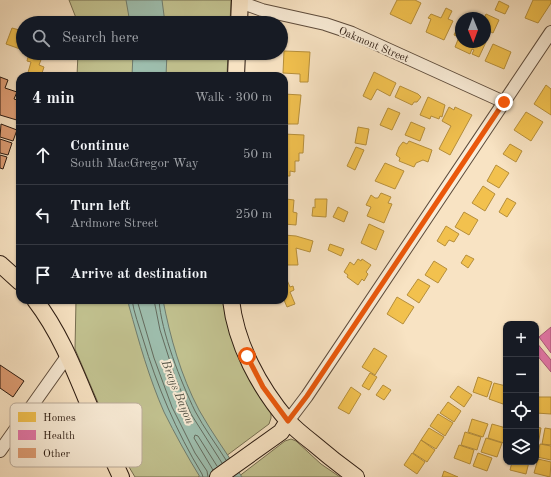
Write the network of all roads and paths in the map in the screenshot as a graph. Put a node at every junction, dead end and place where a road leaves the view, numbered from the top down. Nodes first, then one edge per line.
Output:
1 (240, 1) edge
2 (239, 16) edge
3 (551, 32) edge
4 (237, 60) edge
5 (236, 72) edge
6 (504, 102) junction
7 (0, 264) edge
8 (16, 278) edge
9 (38, 304) edge
10 (232, 304) edge
11 (68, 355) junction
12 (34, 403) edge
13 (88, 403) edge
14 (288, 421) junction
15 (10, 437) edge
16 (0, 451) edge
17 (116, 467) edge
18 (121, 477) edge
19 (218, 477) edge
20 (356, 477) edge

1 - 2 main road
1 - 6 street, Oakmont Street
3 - 6 street
4 - 5 main road
6 - 14 street
7 - 8 main road
9 - 11 main road
10 - 14 main road
11 - 12 street
11 - 13 main road
14 - 19 main road
14 - 20 main road
15 - 16 street
17 - 18 main road

